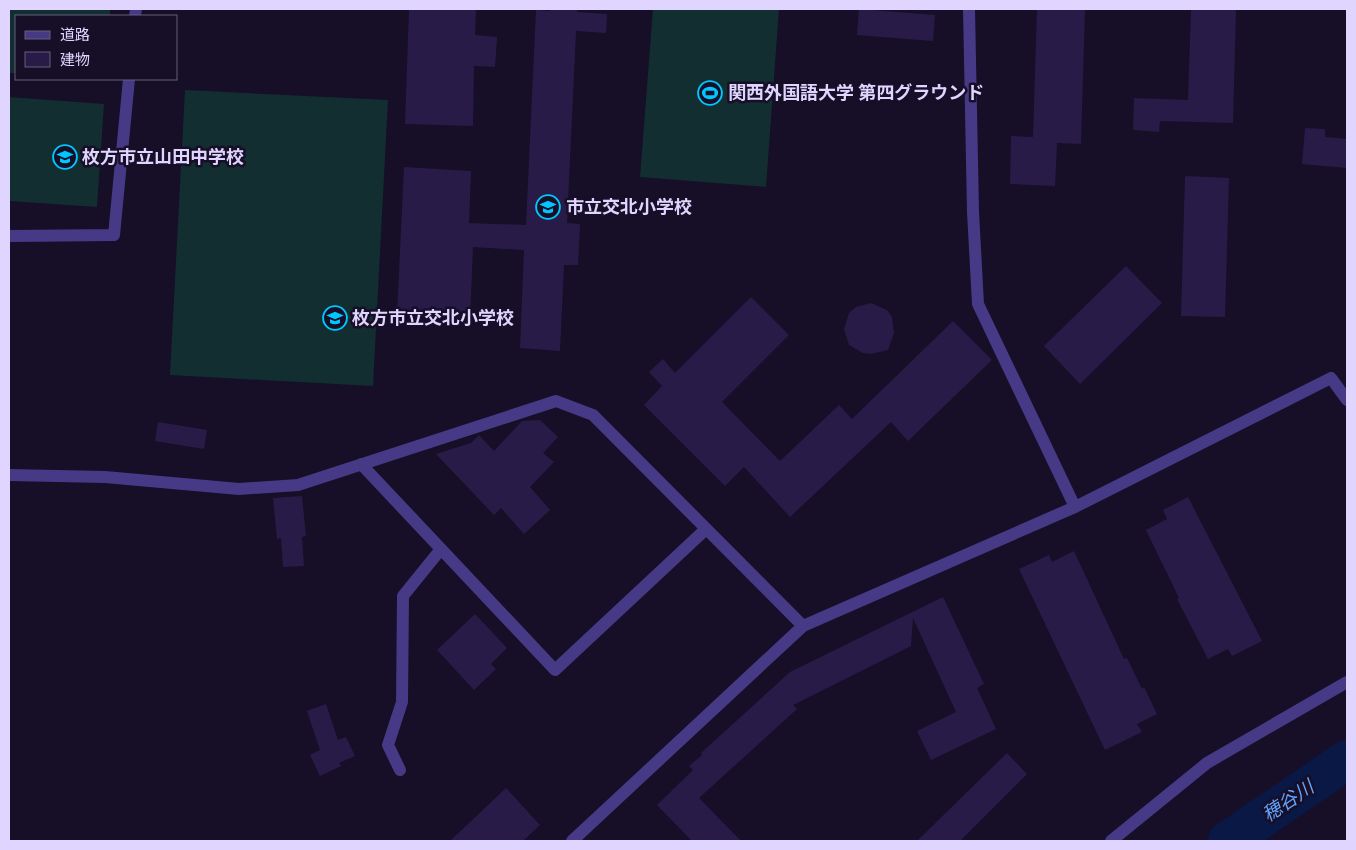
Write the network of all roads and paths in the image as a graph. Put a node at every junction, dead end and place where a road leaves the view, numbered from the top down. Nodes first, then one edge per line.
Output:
1 (969, 9) edge
2 (129, 80) edge
3 (9, 236) edge
4 (1347, 400) edge
5 (361, 464) junction
6 (9, 474) edge
7 (1076, 507) junction
8 (706, 529) junction
9 (441, 549) junction
10 (803, 626) junction
11 (1347, 682) edge
12 (400, 770) dead end
13 (572, 841) edge
14 (1111, 841) edge

1 - 7 street
2 - 3 street
4 - 7 street
5 - 6 street
5 - 8 street
5 - 9 street
7 - 10 street
8 - 9 street
8 - 10 street
9 - 12 street
10 - 13 street
11 - 14 street

